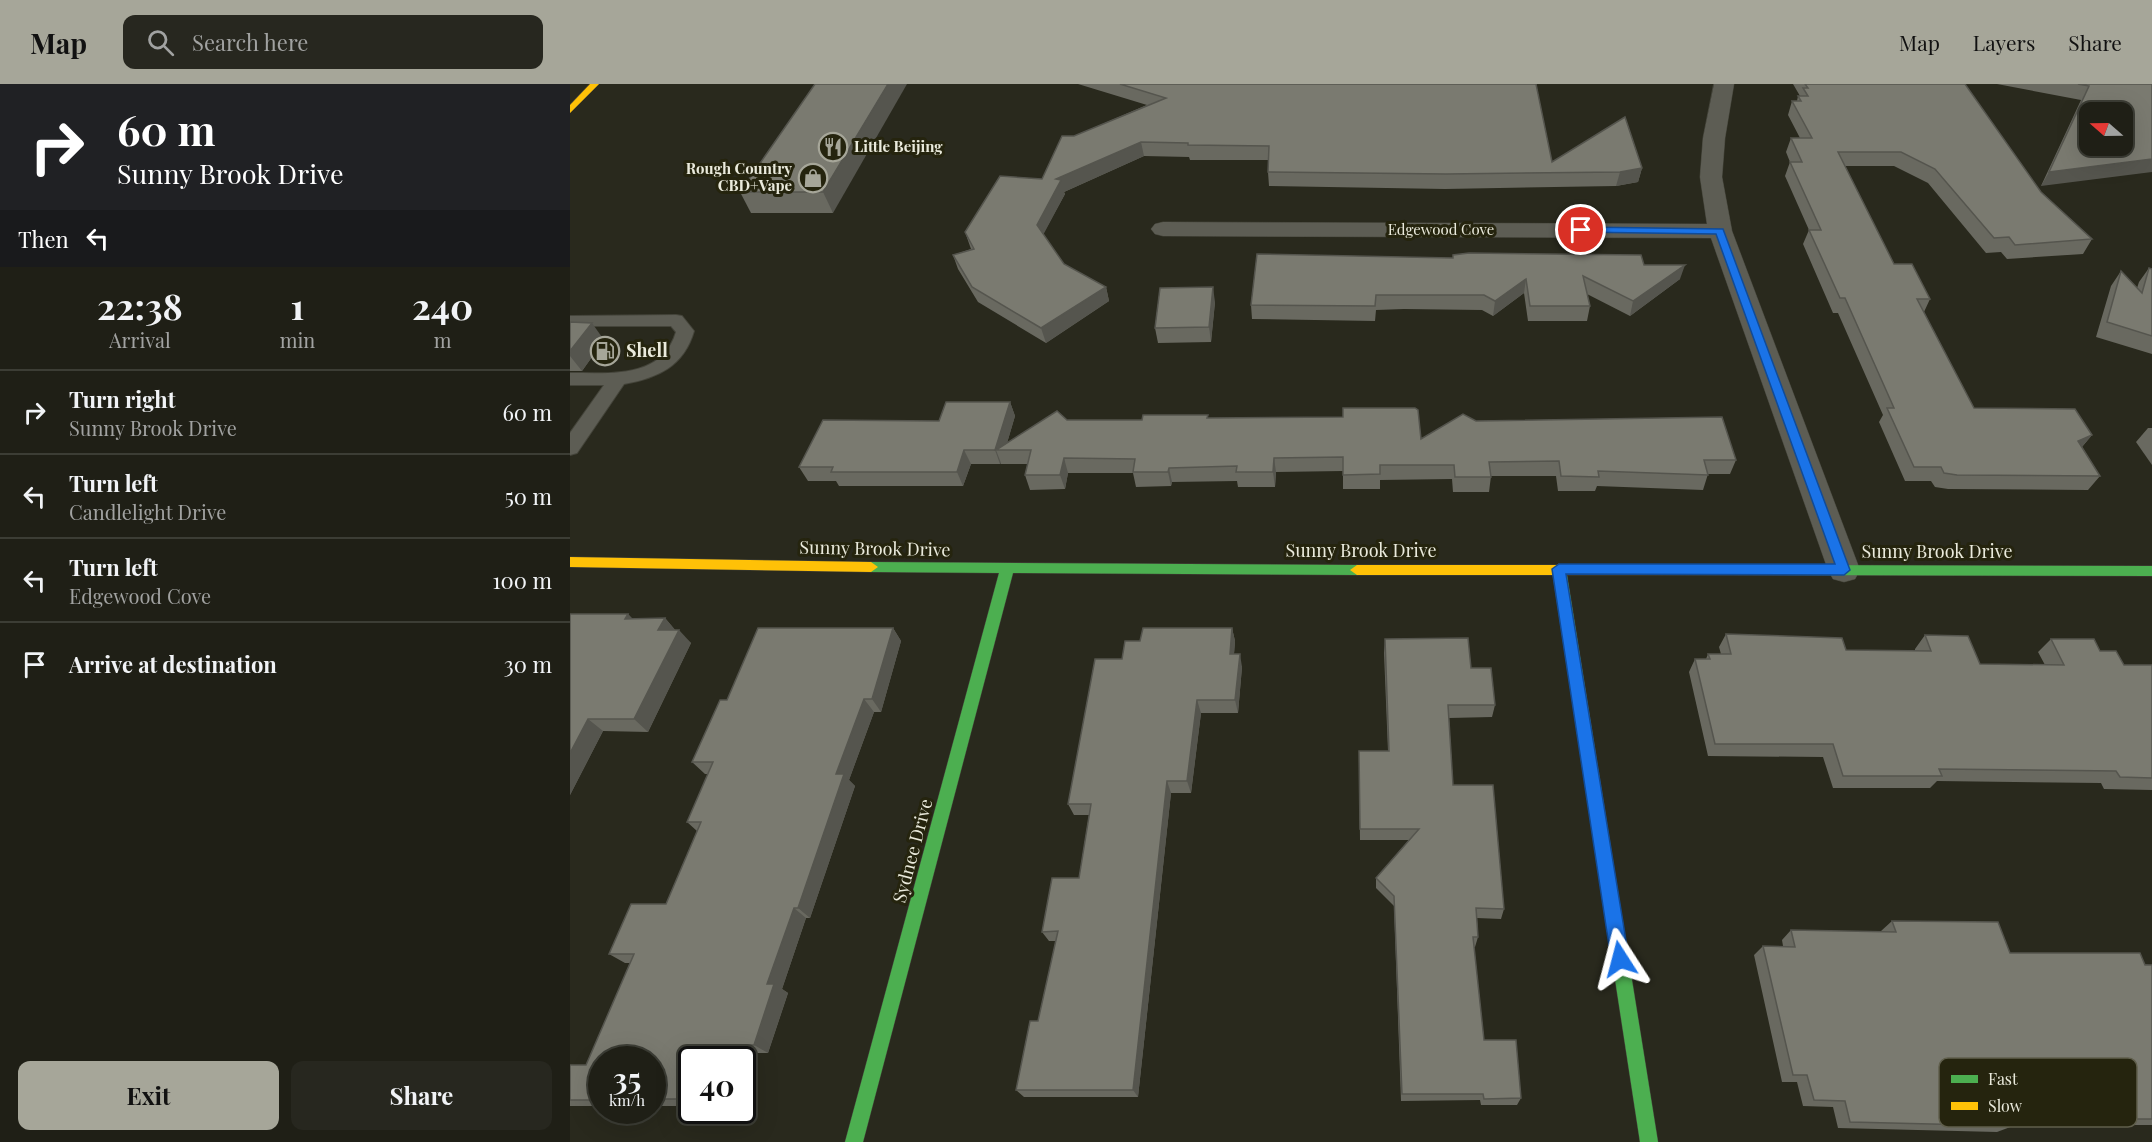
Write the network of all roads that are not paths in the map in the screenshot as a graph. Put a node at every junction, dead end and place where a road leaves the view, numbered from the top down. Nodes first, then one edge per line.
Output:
1 (595, 84) edge
2 (1724, 84) edge
3 (570, 110) edge
4 (1163, 229) dead end
5 (1720, 231) junction
6 (570, 321) edge
7 (570, 379) edge
8 (618, 379) junction
9 (570, 448) edge
10 (570, 562) edge
11 (1007, 569) junction
12 (1559, 569) junction
13 (1844, 570) junction
14 (2152, 571) edge
15 (854, 1142) edge
16 (1649, 1142) edge

1 - 3 street
2 - 5 street
4 - 5 street, Edgewood Cove
5 - 13 street
6 - 8 lane
7 - 8 lane
8 - 9 lane
10 - 11 street, Sunny Brook Drive
11 - 12 street, Sunny Brook Drive
11 - 15 street, Sydnee Drive
12 - 13 street, Sunny Brook Drive
12 - 16 street
13 - 14 street, Sunny Brook Drive

